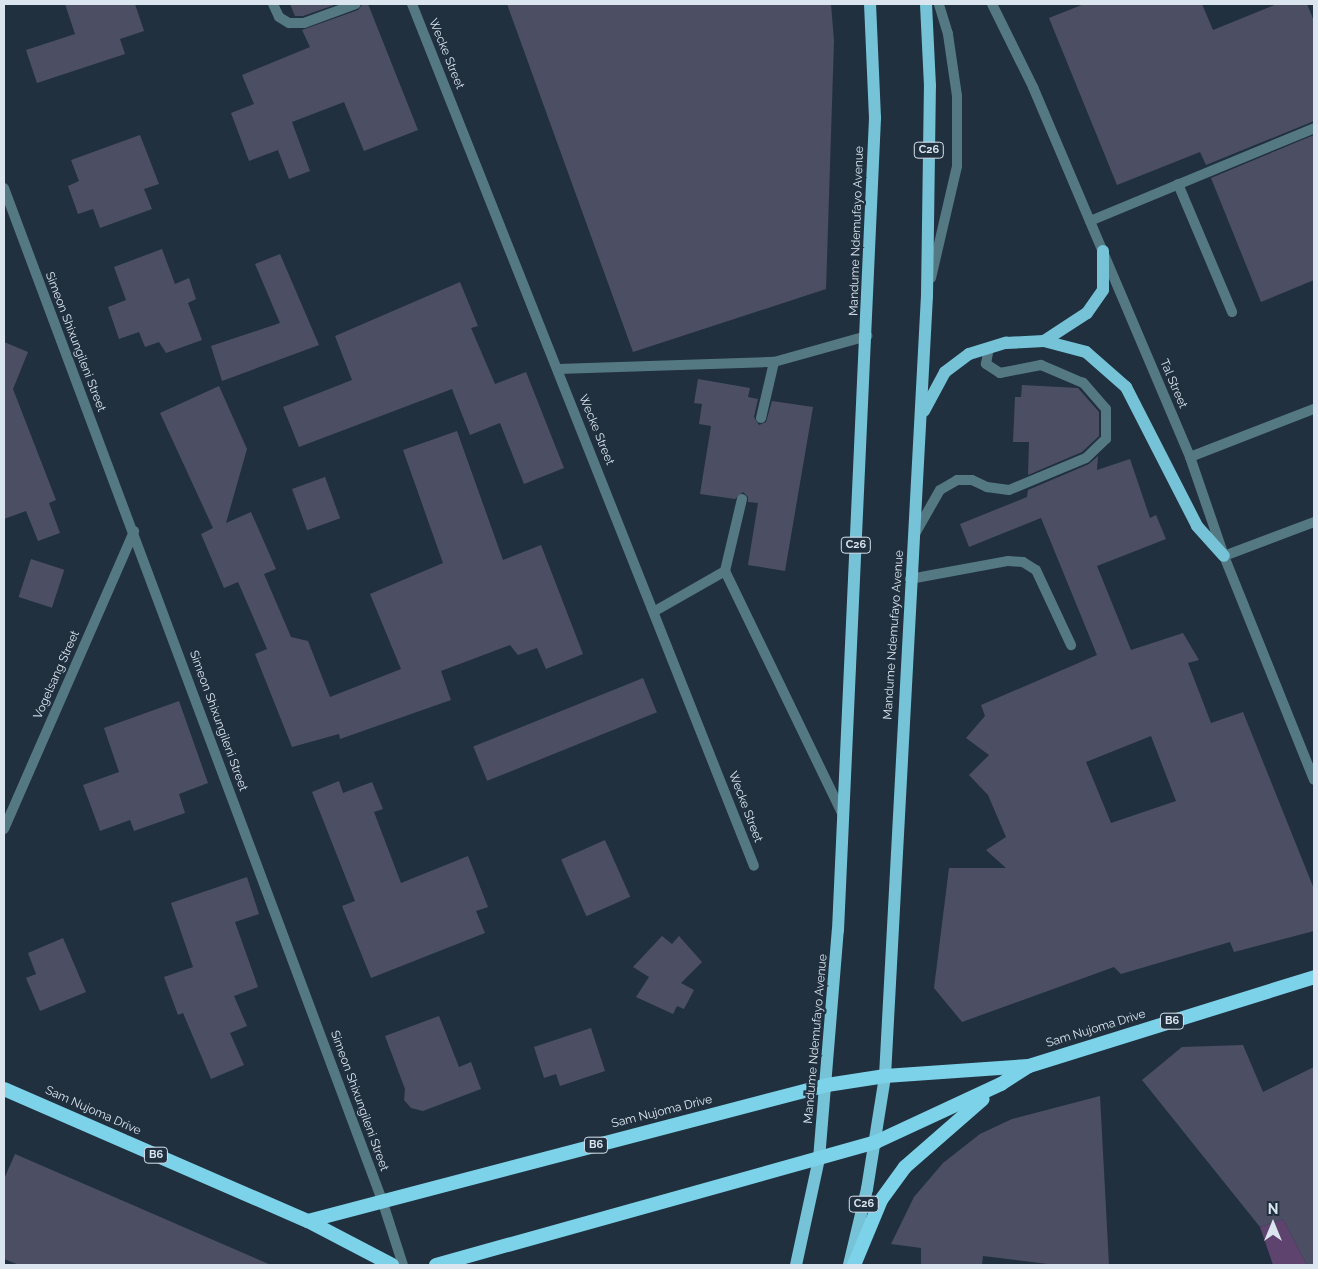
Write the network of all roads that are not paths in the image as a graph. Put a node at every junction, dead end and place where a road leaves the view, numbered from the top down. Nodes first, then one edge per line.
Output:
1 (274, 4) edge
2 (356, 4) edge
3 (412, 4) edge
4 (870, 4) edge
5 (926, 4) edge
6 (939, 4) edge
7 (992, 4) edge
8 (1314, 128) edge
9 (1178, 184) junction
10 (4, 188) edge
11 (1090, 221) junction
12 (1103, 251) junction
13 (926, 296) junction
14 (1232, 312) dead end
15 (867, 336) junction
16 (1044, 341) junction
17 (989, 347) junction
18 (774, 362) junction
19 (558, 369) junction
20 (1314, 409) edge
21 (922, 415) junction
22 (761, 418) dead end
23 (1190, 457) junction
24 (742, 499) dead end
25 (1314, 522) edge
26 (134, 531) junction
27 (914, 535) junction
28 (1224, 556) junction
29 (725, 571) junction
30 (910, 579) junction
31 (655, 611) junction
32 (1071, 645) dead end
33 (1314, 780) edge
34 (843, 816) junction
35 (4, 829) edge
36 (754, 866) dead end
37 (1314, 976) edge
38 (1029, 1066) junction
39 (885, 1076) junction
40 (1001, 1084) junction
41 (827, 1085) junction
42 (4, 1088) edge
43 (876, 1142) junction
44 (819, 1159) junction
45 (382, 1200) junction
46 (308, 1221) junction
47 (392, 1265) edge
48 (403, 1265) edge
49 (436, 1265) edge
50 (796, 1265) edge
51 (849, 1265) edge
52 (854, 1265) edge

1 - 2 street
3 - 19 street, Wecke Street
4 - 15 main road, Mandume Ndemufayo Avenue / C26
5 - 13 main road, Mandume Ndemufayo Avenue / C26
6 - 13 street
7 - 11 street, Tal Street
8 - 9 street
9 - 11 street
9 - 14 street
10 - 26 street, Simeon Shixungileni Street
11 - 12 street, Tal Street
12 - 16 main road
12 - 23 street, Tal Street
13 - 21 main road, Mandume Ndemufayo Avenue / C26
15 - 18 street
15 - 34 main road, Mandume Ndemufayo Avenue / C26
16 - 17 main road
16 - 28 main road
17 - 21 main road
17 - 27 street
18 - 19 street
18 - 22 street
19 - 31 street, Wecke Street
20 - 23 street
21 - 27 main road, Mandume Ndemufayo Avenue / C26
23 - 28 street, Tal Street
24 - 29 street
25 - 28 street
26 - 35 street, Vogelsang Street
26 - 45 street, Simeon Shixungileni Street
27 - 30 main road, Mandume Ndemufayo Avenue / C26
28 - 33 street, Tal Street
29 - 31 street
29 - 34 street
30 - 32 street
30 - 39 main road, Mandume Ndemufayo Avenue / C26
31 - 36 street, Wecke Street
34 - 41 main road, Mandume Ndemufayo Avenue / C26
37 - 38 highway, Sam Nujoma Drive / B6
38 - 39 highway, Sam Nujoma Drive / B6
38 - 40 highway, Sam Nujoma Drive / B6
39 - 41 highway, Sam Nujoma Drive / B6
39 - 43 main road, Mandume Ndemufayo Avenue / C26
40 - 43 highway, Sam Nujoma Drive / B6
40 - 52 highway
41 - 44 main road, Mandume Ndemufayo Avenue / C26
41 - 45 highway, Sam Nujoma Drive / B6
42 - 46 highway, Sam Nujoma Drive / B6
43 - 44 highway, Sam Nujoma Drive / B6
43 - 51 main road, Mandume Ndemufayo Avenue / C26
44 - 49 highway, Sam Nujoma Drive / B6
44 - 50 main road, Mandume Ndemufayo Avenue / C26
45 - 46 highway, Sam Nujoma Drive / B6
45 - 48 street, Simeon Shixungileni Street
46 - 47 highway, Sam Nujoma Drive / B6

